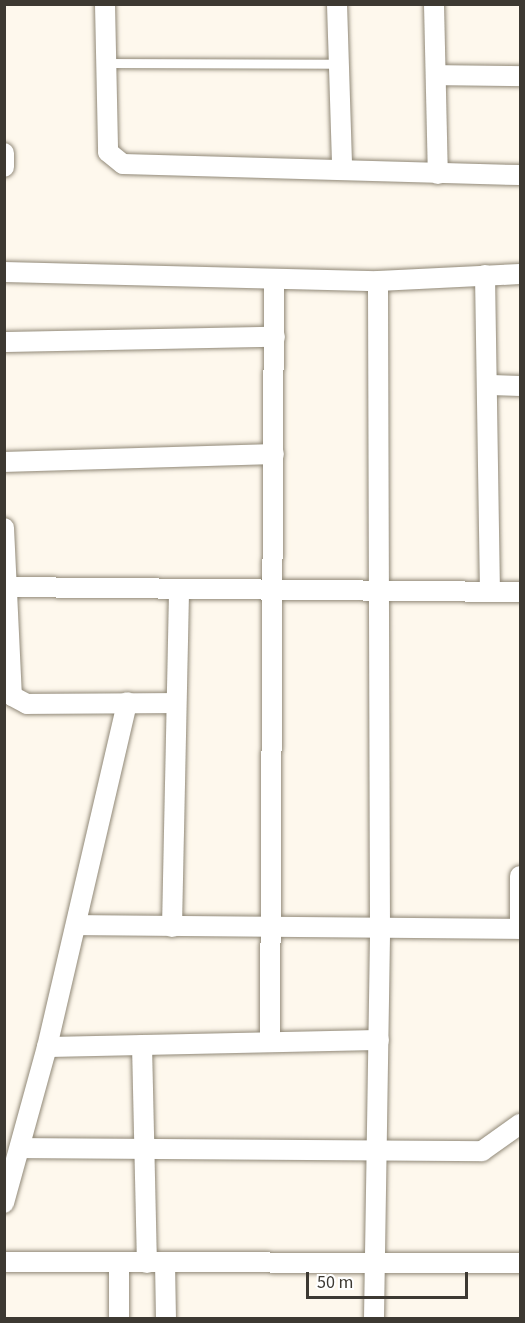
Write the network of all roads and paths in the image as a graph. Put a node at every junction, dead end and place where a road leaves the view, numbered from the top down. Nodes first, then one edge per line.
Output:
1 (105, 4) edge
2 (337, 4) edge
3 (434, 4) edge
4 (106, 63) junction
5 (337, 64) junction
6 (436, 75) junction
7 (520, 76) edge
8 (4, 153) edge
9 (5, 159) edge
10 (4, 167) edge
11 (342, 167) junction
12 (438, 174) junction
13 (520, 175) edge
14 (4, 272) edge
15 (520, 274) edge
16 (485, 275) junction
17 (274, 279) junction
18 (378, 281) junction
19 (275, 337) junction
20 (4, 342) edge
21 (491, 385) junction
22 (520, 386) edge
23 (274, 454) junction
24 (4, 462) edge
25 (4, 528) edge
26 (5, 587) edge
27 (179, 592) junction
28 (273, 592) junction
29 (376, 592) junction
30 (490, 592) junction
31 (520, 592) edge
32 (127, 702) junction
33 (175, 703) junction
34 (520, 876) edge
35 (76, 925) junction
36 (172, 927) junction
37 (270, 928) junction
38 (380, 928) junction
39 (520, 929) edge
40 (379, 1040) junction
41 (270, 1042) junction
42 (142, 1045) junction
43 (47, 1047) junction
44 (520, 1124) edge
45 (20, 1148) junction
46 (144, 1148) junction
47 (376, 1150) junction
48 (4, 1203) edge
49 (4, 1262) edge
50 (374, 1262) junction
51 (119, 1263) junction
52 (156, 1263) junction
53 (520, 1263) edge
54 (119, 1318) edge
55 (166, 1318) edge
56 (374, 1318) edge

1 - 4 street
2 - 5 street
3 - 6 street
4 - 5 lane
4 - 11 street
5 - 11 street
6 - 7 street
6 - 12 street
8 - 9 street
9 - 10 street
11 - 12 street
12 - 13 street
14 - 17 street
15 - 16 street
16 - 18 street
16 - 21 street
17 - 18 street
17 - 19 street
18 - 29 street
19 - 20 street
19 - 23 street
21 - 22 street
21 - 30 street
23 - 24 street
23 - 28 street
25 - 26 street
26 - 27 street
26 - 32 street
27 - 28 street
27 - 33 street
28 - 29 street
28 - 37 street
29 - 30 street
29 - 38 street
30 - 31 street
32 - 33 street
32 - 35 street
33 - 36 street
34 - 39 street
35 - 36 street
35 - 43 street
36 - 37 street
37 - 38 street
37 - 41 street
38 - 39 street
38 - 40 street
40 - 41 street
40 - 47 street
41 - 42 street
42 - 43 street
42 - 46 street
43 - 45 street
44 - 47 street
45 - 46 street
45 - 48 street
46 - 47 street
46 - 52 street
47 - 50 street
49 - 51 street
50 - 52 street
50 - 53 street
50 - 56 street
51 - 52 street
51 - 54 street
52 - 55 street

